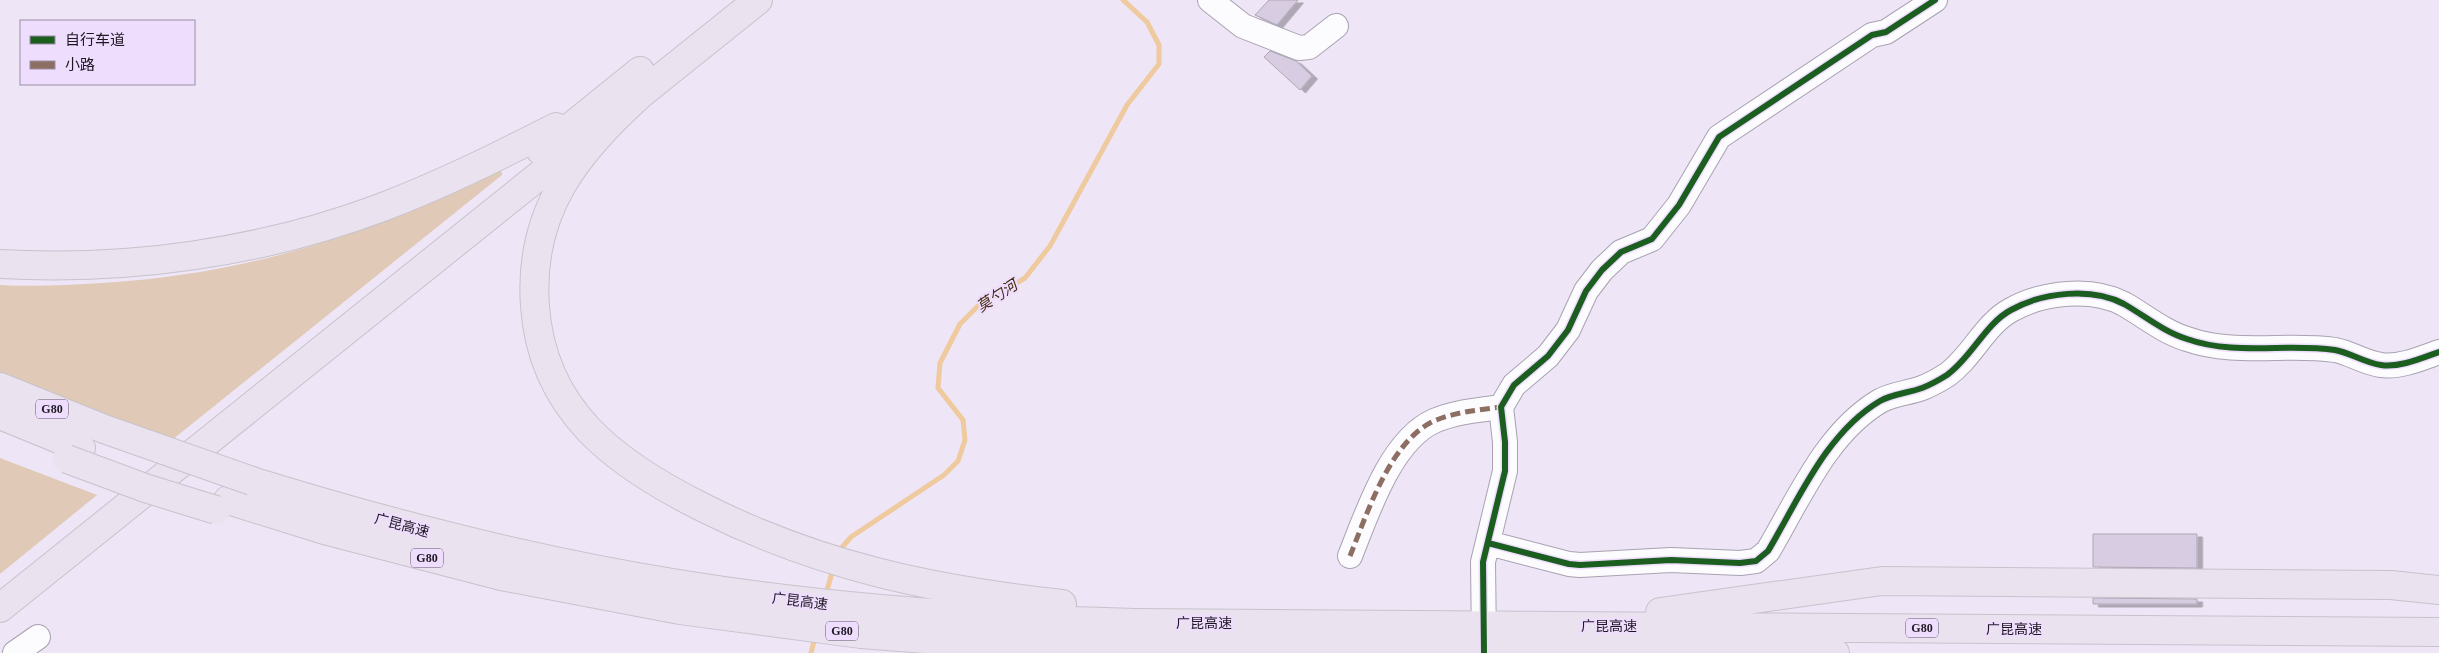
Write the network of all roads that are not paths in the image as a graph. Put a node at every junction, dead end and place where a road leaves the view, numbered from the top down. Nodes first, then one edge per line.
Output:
1 (729, 0) edge
2 (758, 0) edge
3 (1210, 0) edge
4 (1935, 0) edge
5 (1336, 26) dead end
6 (636, 86) junction
7 (0, 264) edge
8 (2439, 352) edge
9 (0, 387) edge
10 (1501, 407) junction
11 (0, 415) edge
12 (0, 432) edge
13 (74, 454) junction
14 (1488, 543) junction
15 (1350, 556) dead end
16 (0, 585) edge
17 (632, 589) junction
18 (2439, 590) edge
19 (0, 608) edge
20 (1055, 624) junction
21 (2439, 632) edge
22 (38, 637) dead end
23 (1569, 643) edge
24 (15, 653) edge
25 (1484, 653) edge
26 (1836, 653) edge

1 - 6 highway
2 - 6 highway
3 - 5 street
4 - 10 street
6 - 7 highway
6 - 16 highway
6 - 19 highway
6 - 20 highway
8 - 14 street
9 - 17 highway, 广昆高速 / G80, bridge
10 - 14 street
10 - 15 street
11 - 13 highway, G80
12 - 13 highway
13 - 17 highway, 广昆高速 / G80, bridge
14 - 25 street
17 - 20 highway, 广昆高速 / G80
18 - 23 highway
20 - 23 highway, 广昆高速 / G80
20 - 23 highway, 广昆高速 / G80
21 - 23 highway, 广昆高速 / G80
22 - 24 street
23 - 26 highway, 广昆高速 / G80

